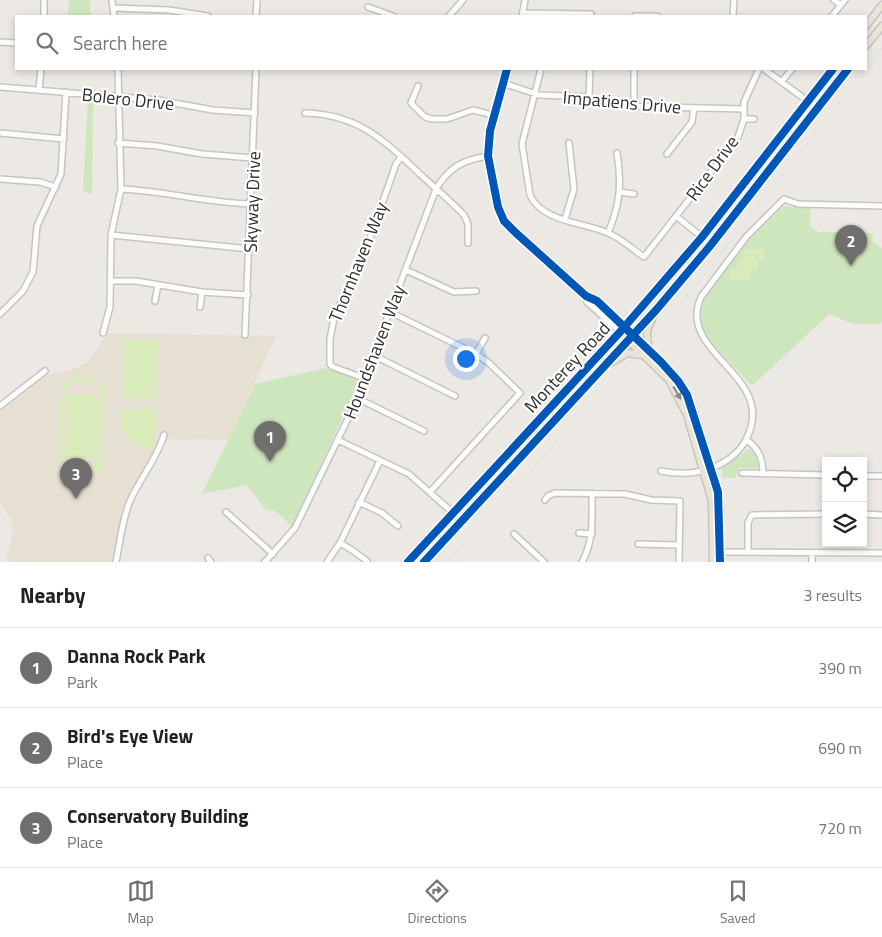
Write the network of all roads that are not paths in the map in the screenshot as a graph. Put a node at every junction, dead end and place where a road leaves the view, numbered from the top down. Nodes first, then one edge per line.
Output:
1 (44, 0) edge
2 (112, 0) edge
3 (257, 0) edge
4 (462, 0) edge
5 (525, 0) edge
6 (734, 0) edge
7 (834, 0) edge
8 (843, 2) edge
9 (882, 5) edge
10 (368, 7) dead end
11 (113, 8) junction
12 (523, 14) edge
13 (44, 15) edge
14 (114, 15) edge
15 (202, 15) edge
16 (256, 15) edge
17 (390, 15) edge
18 (450, 15) edge
19 (591, 15) edge
20 (733, 15) edge
21 (833, 15) edge
22 (867, 25) edge
23 (882, 26) edge
24 (0, 42) edge
25 (15, 43) edge
26 (867, 45) edge
27 (41, 70) edge
28 (118, 70) edge
29 (256, 70) edge
30 (507, 70) edge
31 (541, 70) edge
32 (590, 70) edge
33 (634, 70) edge
34 (759, 70) edge
35 (766, 70) edge
36 (791, 70) edge
37 (831, 70) edge
38 (847, 70) edge
39 (782, 81) junction
40 (503, 83) junction
41 (418, 86) dead end
42 (0, 87) edge
43 (39, 90) junction
44 (66, 92) junction
45 (535, 94) junction
46 (589, 97) junction
47 (118, 98) junction
48 (807, 101) junction
49 (634, 106) junction
50 (694, 108) junction
51 (817, 108) junction
52 (743, 109) junction
53 (255, 113) junction
54 (305, 113) dead end
55 (493, 115) junction
56 (744, 119) junction
57 (754, 119) dead end
58 (0, 133) edge
59 (64, 139) junction
60 (118, 143) junction
61 (568, 143) dead end
62 (617, 153) dead end
63 (667, 154) dead end
64 (488, 156) junction
65 (401, 157) junction
66 (254, 158) junction
67 (0, 179) edge
68 (56, 187) junction
69 (436, 189) junction
70 (121, 190) junction
71 (620, 192) junction
72 (634, 194) dead end
73 (252, 204) junction
74 (882, 206) edge
75 (677, 217) junction
76 (565, 219) junction
77 (608, 233) junction
78 (111, 235) junction
79 (702, 237) junction
80 (468, 244) dead end
81 (250, 249) junction
82 (406, 270) junction
83 (110, 281) junction
84 (158, 285) junction
85 (476, 291) dead end
86 (202, 292) junction
87 (248, 295) junction
88 (155, 301) dead end
89 (200, 307) dead end
90 (657, 309) junction
91 (390, 312) junction
92 (0, 314) edge
93 (622, 330) junction
94 (103, 333) dead end
95 (245, 335) dead end
96 (485, 338) dead end
97 (631, 338) junction
98 (647, 352) junction
99 (476, 354) junction
100 (373, 355) junction
101 (604, 366) junction
102 (45, 371) dead end
103 (364, 378) junction
104 (456, 396) dead end
105 (357, 398) junction
106 (0, 406) edge
107 (424, 431) dead end
108 (164, 435) dead end
109 (338, 440) junction
110 (747, 440) junction
111 (380, 461) junction
112 (708, 469) junction
113 (661, 471) dead end
114 (742, 473) dead end
115 (763, 474) junction
116 (822, 475) edge
117 (867, 476) edge
118 (882, 476) edge
119 (430, 492) junction
120 (592, 493) junction
121 (545, 500) dead end
122 (359, 502) junction
123 (226, 512) dead end
124 (452, 512) junction
125 (822, 514) edge
126 (867, 514) edge
127 (882, 515) edge
128 (461, 520) junction
129 (398, 526) dead end
130 (579, 533) dead end
131 (514, 534) dead end
132 (592, 534) junction
133 (340, 544) junction
134 (638, 544) dead end
135 (679, 545) junction
136 (720, 552) junction
137 (748, 552) junction
138 (812, 553) junction
139 (882, 553) edge
140 (273, 554) junction
141 (367, 561) edge
142 (116, 562) edge
143 (265, 562) edge
144 (326, 562) edge
145 (408, 562) edge
146 (424, 562) edge
147 (544, 562) edge
148 (582, 562) edge
149 (679, 562) edge
150 (712, 562) edge
151 (720, 562) edge
152 (812, 562) edge

1 - 13 street
2 - 11 street
3 - 16 street
4 - 18 street
5 - 12 street
6 - 20 street
7 - 8 street
8 - 21 street
9 - 22 main road
10 - 17 street
11 - 14 street
11 - 15 street
12 - 19 street
23 - 26 main road
24 - 25 street
27 - 43 street
28 - 47 street
29 - 53 street, Skyway Drive
30 - 40 street
31 - 45 street
32 - 46 street
33 - 49 street
34 - 52 street, Rice Drive
35 - 39 street
36 - 39 street
37 - 48 main road, Monterey Road
38 - 51 main road, Monterey Road
39 - 48 street
40 - 45 street, Impatiens Drive
40 - 55 street
41 - 55 street
42 - 43 street, Bolero Drive
43 - 44 street, Bolero Drive
44 - 47 street, Bolero Drive
44 - 59 street
45 - 46 street, Impatiens Drive
45 - 76 street
46 - 49 street, Impatiens Drive
47 - 53 street, Bolero Drive
47 - 60 street
48 - 51 street
48 - 79 main road, Monterey Road
49 - 50 street, Impatiens Drive
50 - 52 street, Impatiens Drive
50 - 63 street
51 - 90 main road, Monterey Road
52 - 56 street, Rice Drive
53 - 66 street, Skyway Drive
54 - 65 street
55 - 64 street
56 - 57 street
56 - 75 street, Rice Drive
58 - 59 street
59 - 68 street
60 - 66 street
60 - 70 street
61 - 76 street
62 - 71 street
64 - 69 street, Houndshaven Way
64 - 93 street
65 - 69 street
65 - 103 street, Thornhaven Way
66 - 73 street, Skyway Drive
67 - 68 street
68 - 92 street
69 - 80 street
69 - 82 street, Houndshaven Way
70 - 73 street
70 - 78 street
71 - 72 street
71 - 77 street
73 - 81 street, Skyway Drive
74 - 110 street
75 - 77 street, Rice Drive
75 - 79 street
76 - 77 street
78 - 81 street
78 - 83 street
79 - 93 main road, Monterey Road
81 - 87 street, Skyway Drive
82 - 85 street
82 - 91 street, Houndshaven Way
83 - 84 street
83 - 94 street
84 - 86 street
84 - 88 street
86 - 87 street
86 - 89 street
87 - 95 street, Skyway Drive
90 - 97 main road, Monterey Road
90 - 98 main road
91 - 99 street
91 - 100 street, Houndshaven Way
93 - 97 main road
93 - 124 main road, Monterey Road
96 - 99 street
97 - 98 main road
97 - 101 main road, Monterey Road
98 - 101 main road
98 - 112 main road
99 - 119 street
100 - 103 street, Houndshaven Way
100 - 104 street
101 - 128 main road, Monterey Road
102 - 106 street
103 - 105 street, Houndshaven Way
105 - 107 street
105 - 109 street, Houndshaven Way
108 - 142 street
109 - 111 street
109 - 140 street, Houndshaven Way
110 - 112 street
110 - 115 street
111 - 119 street
111 - 122 street
112 - 113 street
112 - 136 main road
112 - 150 main road
114 - 115 street
115 - 116 street
117 - 118 street
119 - 124 street
120 - 121 street
120 - 132 street
120 - 135 street
122 - 129 street
122 - 133 street
123 - 140 street
124 - 128 street
124 - 145 main road, Monterey Road
125 - 137 street
126 - 127 street
128 - 146 main road, Monterey Road
130 - 132 street
131 - 147 street
132 - 148 street
133 - 141 street
133 - 144 street
134 - 135 street
135 - 149 street
136 - 137 street
136 - 151 main road
137 - 138 street
138 - 139 street
138 - 152 street
140 - 143 street, Houndshaven Way

